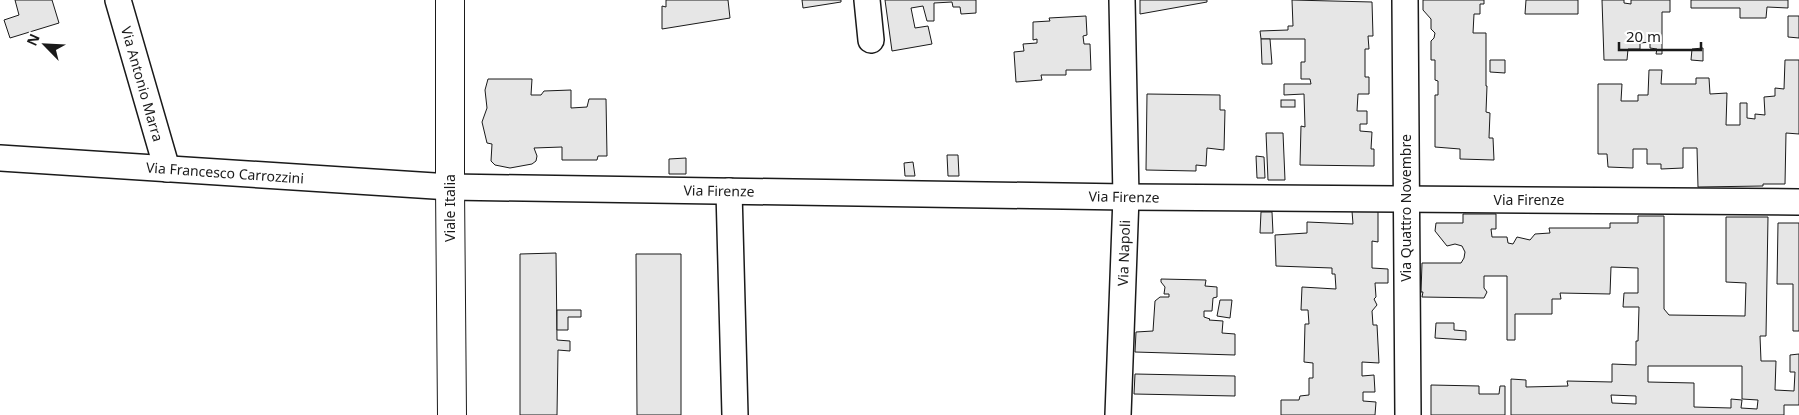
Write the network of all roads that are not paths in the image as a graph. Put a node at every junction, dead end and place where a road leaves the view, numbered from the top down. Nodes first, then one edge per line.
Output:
1 (118, 0) edge
2 (450, 0) edge
3 (867, 0) edge
4 (1122, 0) edge
5 (1405, 0) edge
6 (871, 40) dead end
7 (0, 158) edge
8 (167, 169) junction
9 (450, 187) junction
10 (729, 191) junction
11 (1126, 197) junction
12 (1406, 199) junction
13 (1799, 202) edge
14 (452, 415) edge
15 (735, 415) edge
16 (1118, 415) edge
17 (1408, 415) edge

1 - 8 street, Via Antonio Marra
2 - 9 street, Viale Italia
3 - 6 street
4 - 11 street, Via Napoli
5 - 12 street, Via Quattro Novembre
7 - 8 street, Via Francesco Carrozzini
8 - 9 street, Via Francesco Carrozzini
9 - 10 street, Via Firenze
9 - 14 street, Viale Italia
10 - 11 street, Via Firenze
10 - 15 street
11 - 12 street, Via Firenze
11 - 16 street, Via Napoli
12 - 13 street, Via Firenze
12 - 17 street, Via Quattro Novembre

